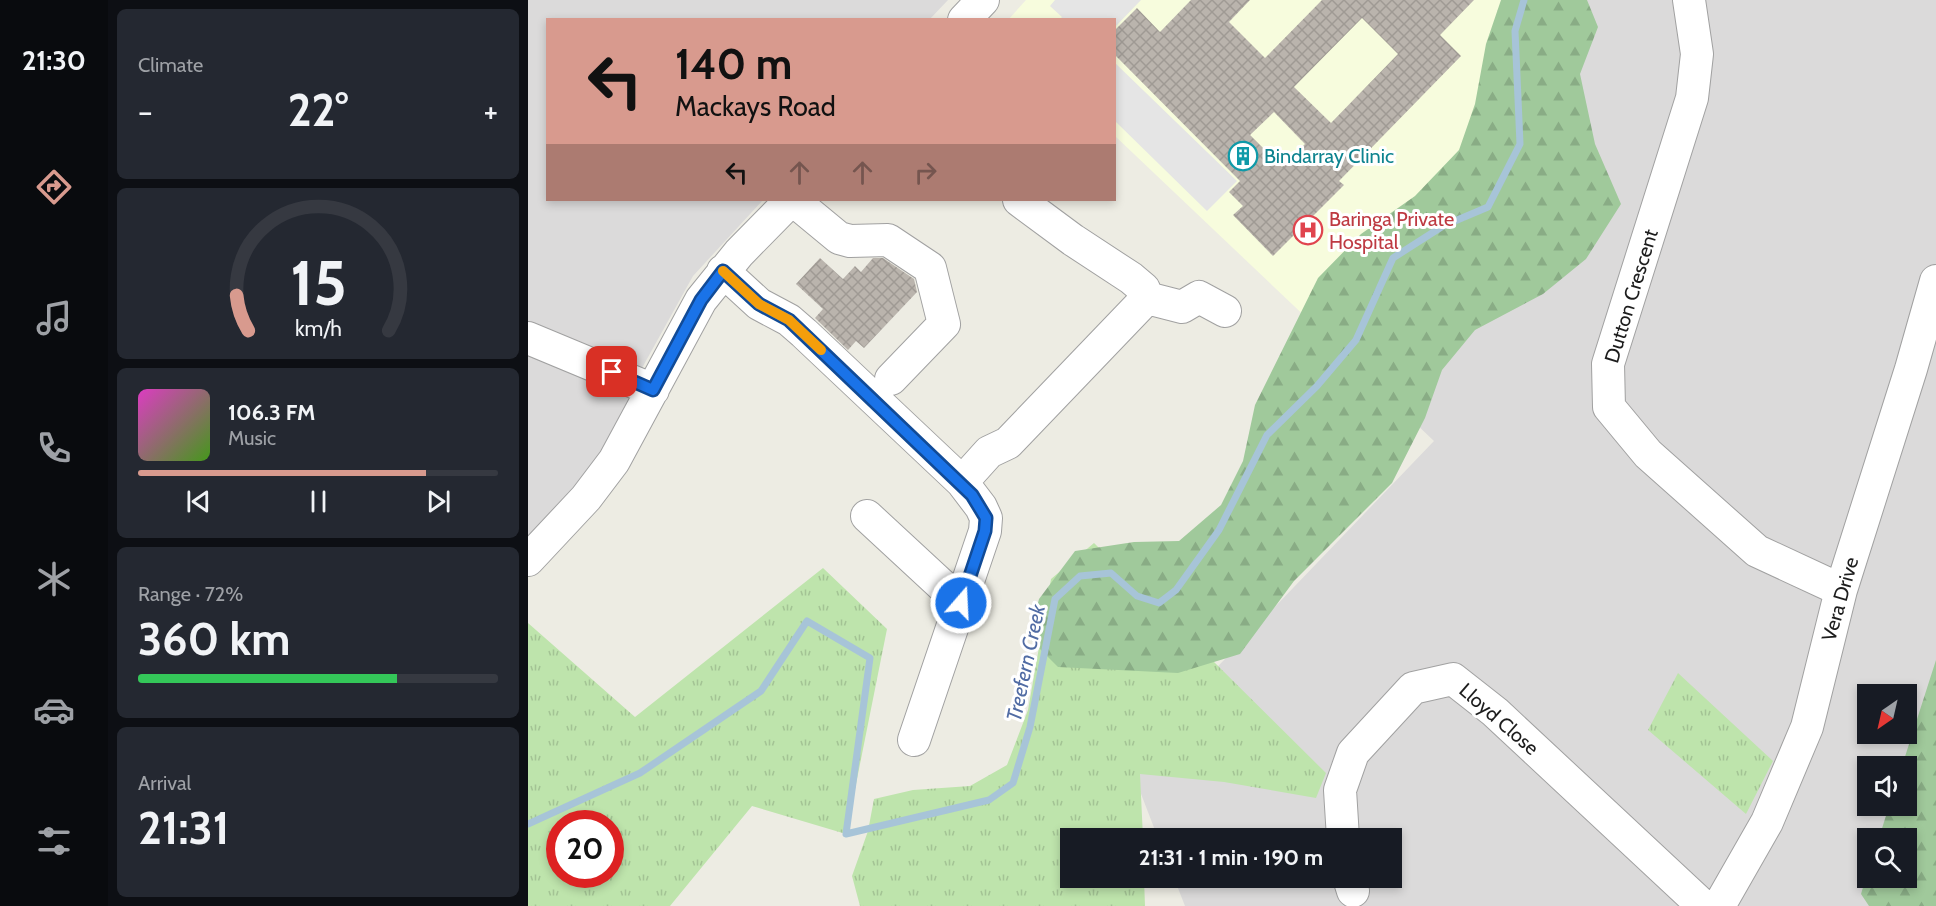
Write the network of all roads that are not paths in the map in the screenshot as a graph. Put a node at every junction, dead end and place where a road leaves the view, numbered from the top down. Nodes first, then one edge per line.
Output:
1 (983, 0) edge
2 (1689, 0) edge
3 (966, 18) edge
4 (791, 201) edge
5 (793, 201) edge
6 (1020, 201) edge
7 (723, 271) junction
8 (1936, 281) edge
9 (1147, 298) junction
10 (1225, 311) dead end
11 (528, 338) edge
12 (891, 379) dead end
13 (653, 390) junction
14 (962, 482) junction
15 (867, 516) dead end
16 (528, 560) edge
17 (1841, 590) junction
18 (961, 603) junction
19 (914, 740) dead end
20 (1342, 828) edge
21 (1703, 906) edge
22 (1719, 906) edge

1 - 3 street
2 - 17 street, Dutton Crescent
4 - 7 street
5 - 12 street
6 - 9 street
7 - 13 street
7 - 14 street
8 - 17 street, Vera Drive
9 - 10 street
9 - 14 street
11 - 13 street
13 - 16 street
14 - 18 street
15 - 18 street
17 - 22 street, Vera Drive
18 - 19 street
20 - 21 street, Lloyd Close

